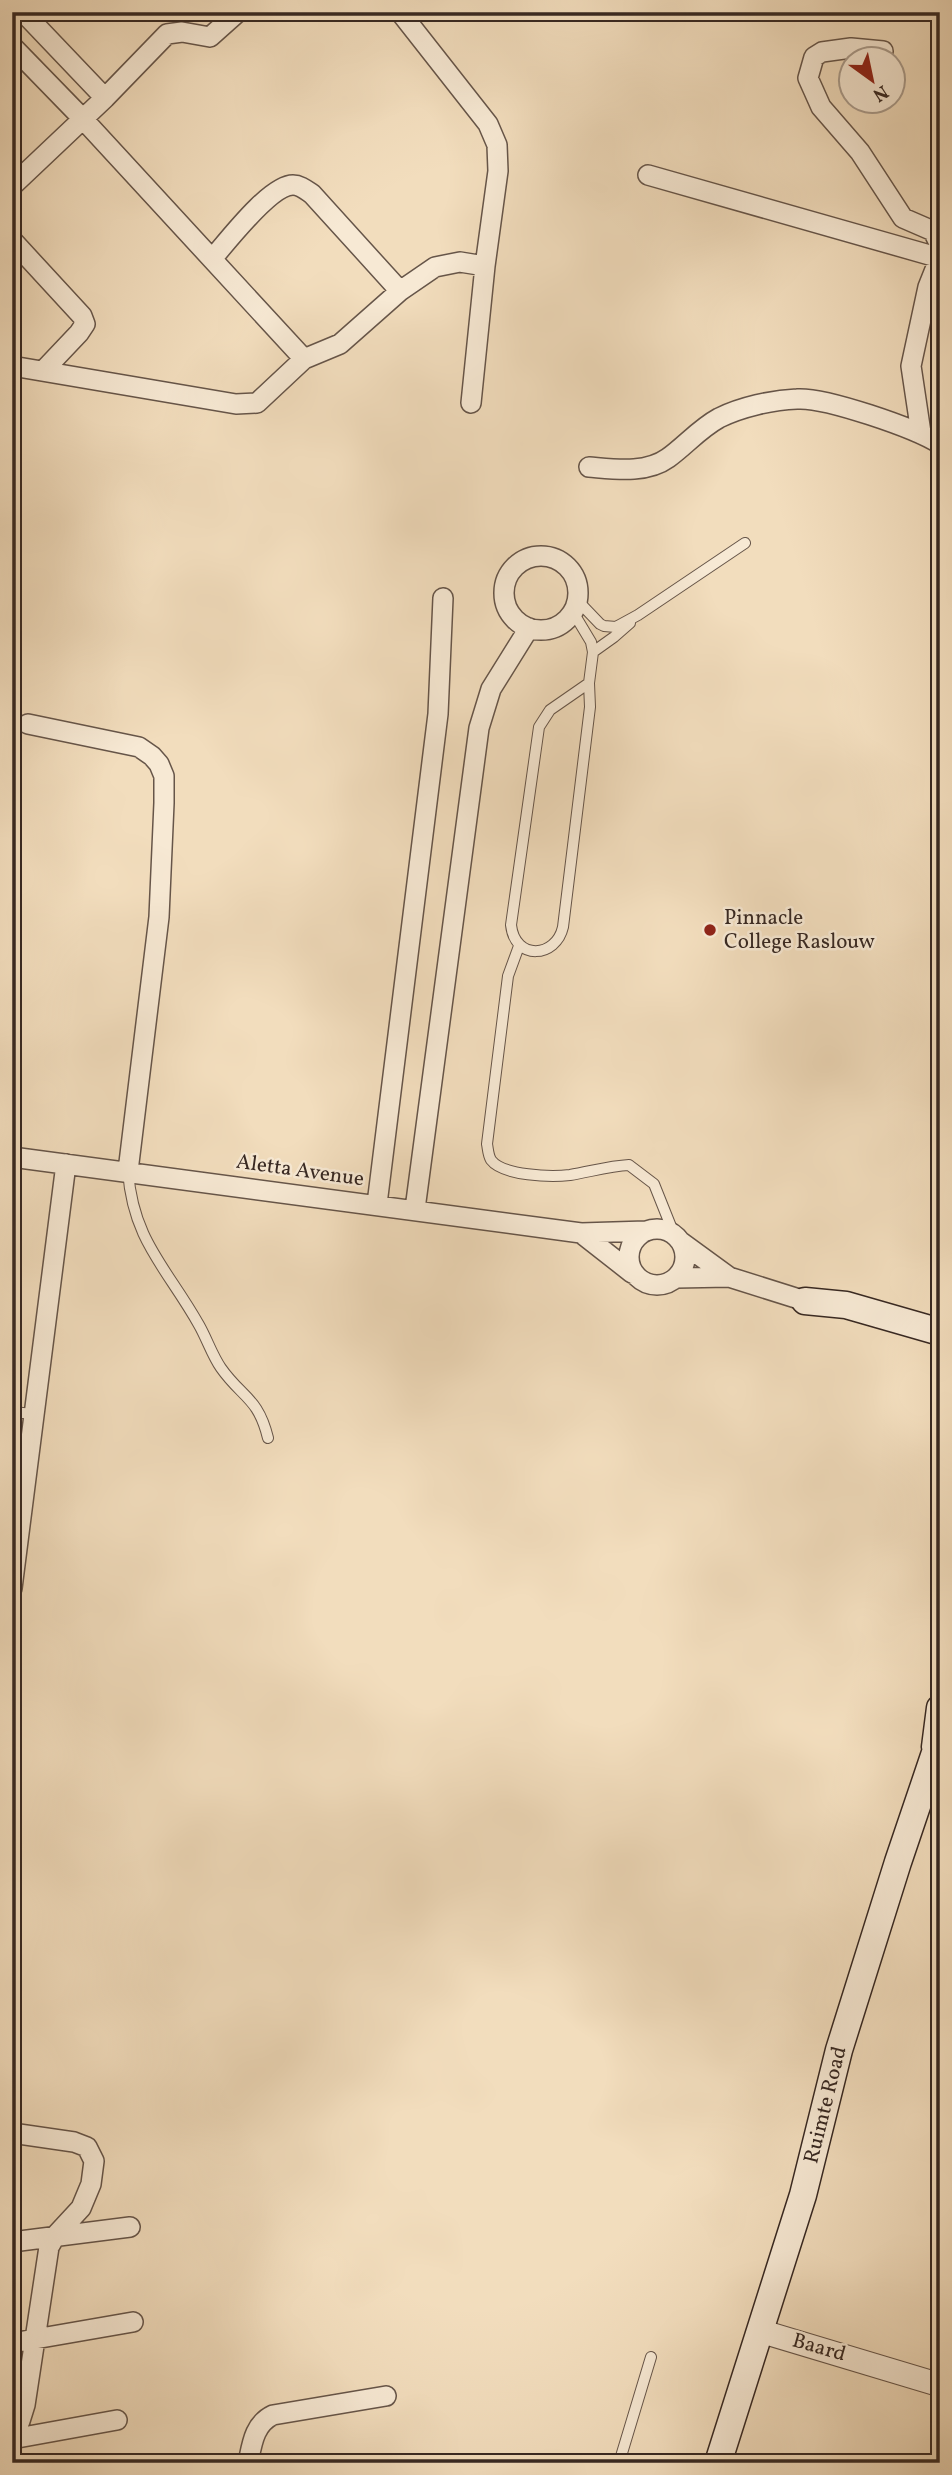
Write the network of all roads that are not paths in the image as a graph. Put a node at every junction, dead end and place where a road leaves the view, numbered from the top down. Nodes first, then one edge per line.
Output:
1 (23, 12) edge
2 (238, 12) edge
3 (400, 12) edge
4 (12, 46) edge
5 (836, 50) edge
6 (105, 98) junction
7 (83, 119) junction
8 (648, 175) dead end
9 (12, 186) edge
10 (12, 240) edge
11 (940, 246) edge
12 (940, 258) edge
13 (212, 259) junction
14 (485, 266) junction
15 (400, 291) junction
16 (304, 359) junction
17 (12, 366) edge
18 (43, 371) junction
19 (471, 403) dead end
20 (921, 433) junction
21 (940, 444) edge
22 (589, 467) dead end
23 (746, 543) dead end
24 (443, 598) dead end
25 (575, 606) junction
26 (638, 615) junction
27 (529, 628) junction
28 (593, 652) junction
29 (589, 683) junction
30 (27, 723) dead end
31 (519, 946) junction
32 (12, 1157) edge
33 (66, 1164) junction
34 (128, 1171) junction
35 (377, 1204) junction
36 (415, 1209) junction
37 (646, 1231) junction
38 (581, 1233) junction
39 (677, 1238) junction
40 (632, 1273) junction
41 (676, 1278) junction
42 (729, 1278) junction
43 (805, 1301) junction
44 (940, 1332) edge
45 (940, 1343) edge
46 (12, 1412) edge
47 (34, 1414) junction
48 (268, 1438) dead end
49 (14, 1564) edge
50 (12, 1588) edge
51 (940, 1707) edge
52 (937, 1742) edge
53 (12, 2133) edge
54 (130, 2227) dead end
55 (55, 2235) junction
56 (12, 2242) edge
57 (133, 2322) dead end
58 (760, 2331) junction
59 (36, 2338) junction
60 (12, 2343) edge
61 (651, 2357) dead end
62 (940, 2385) edge
63 (386, 2396) dead end
64 (117, 2420) dead end
65 (12, 2433) edge
66 (12, 2439) edge
67 (247, 2463) edge
68 (619, 2463) edge
69 (718, 2463) edge

1 - 6 street
2 - 6 street
3 - 14 street
4 - 7 street
5 - 11 street
6 - 7 street
7 - 9 street
7 - 13 street
8 - 12 street
10 - 18 street
12 - 20 street
13 - 15 street
13 - 16 street
14 - 15 street
14 - 19 street
15 - 16 street
16 - 18 street
17 - 18 street
20 - 21 street
20 - 22 street
23 - 26 lane
24 - 35 street
25 - 26 lane
25 - 27 street
25 - 27 street
25 - 28 lane
26 - 28 lane
27 - 36 street
28 - 29 lane
29 - 31 lane
29 - 31 lane
30 - 34 street
31 - 39 lane
32 - 33 street, Aletta Avenue
33 - 34 street, Aletta Avenue
33 - 47 street
34 - 35 street, Aletta Avenue
34 - 48 lane
35 - 36 street, Aletta Avenue
36 - 38 street, Aletta Avenue
37 - 38 street, Aletta Avenue
37 - 39 street
37 - 40 street
38 - 40 street, Aletta Avenue
39 - 41 street
39 - 42 street
40 - 41 street
41 - 42 street
42 - 43 street
43 - 44 main road
43 - 45 street
46 - 47 lane
47 - 49 street
49 - 50 street
51 - 52 main road, Ruimte Road
52 - 58 main road, Ruimte Road
53 - 55 street
54 - 55 street
55 - 56 street
55 - 59 street
57 - 59 street
58 - 62 street, Baard
58 - 69 main road, Ruimte Road
59 - 60 street
59 - 65 street
61 - 68 lane
63 - 67 street
64 - 66 street

